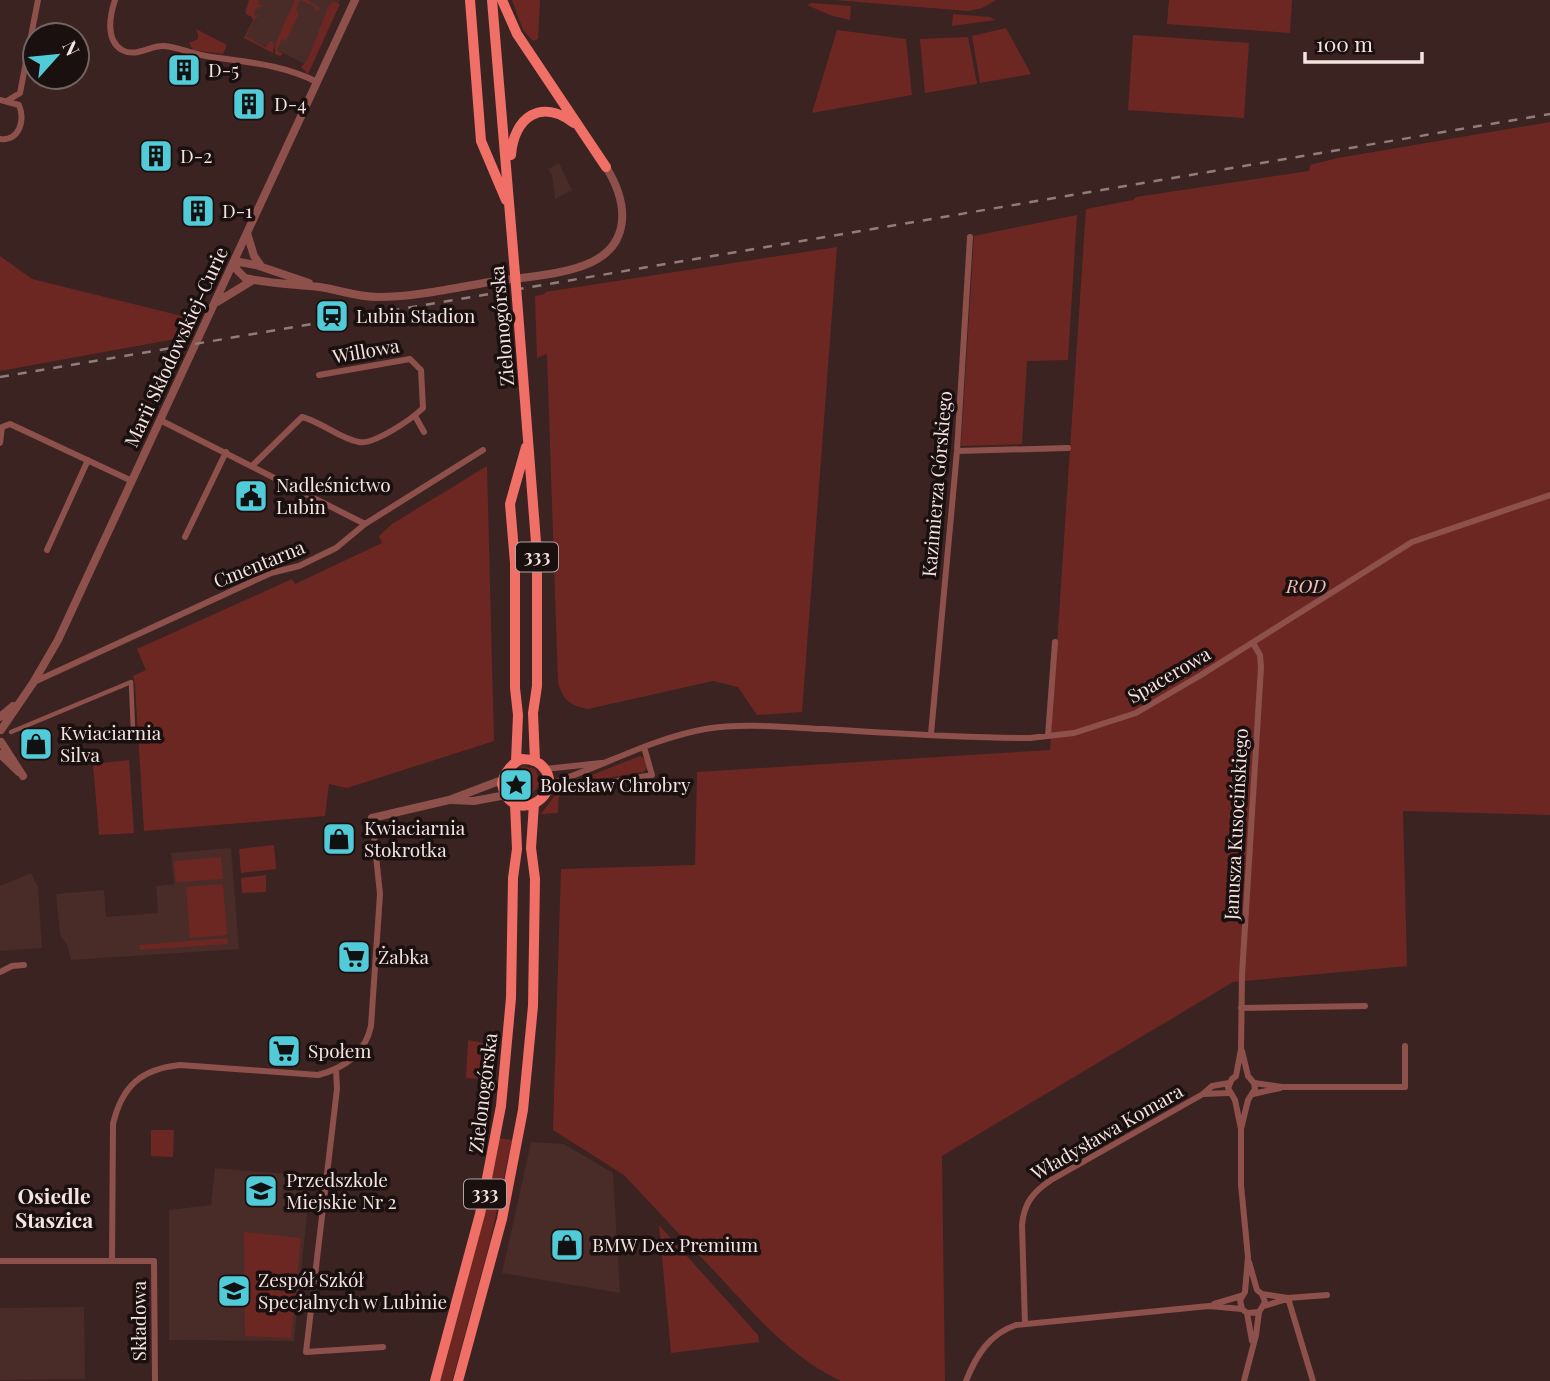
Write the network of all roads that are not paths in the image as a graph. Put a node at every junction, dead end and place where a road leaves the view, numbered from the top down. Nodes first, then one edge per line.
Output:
1 (38, 0) edge
2 (115, 0) edge
3 (355, 0) edge
4 (470, 0) edge
5 (492, 0) edge
6 (502, 0) edge
7 (317, 82) junction
8 (20, 93) junction
9 (4, 100) edge
10 (19, 105) junction
11 (581, 130) junction
12 (0, 139) edge
13 (607, 167) joint
14 (508, 187) junction
15 (510, 211) junction
16 (246, 233) junction
17 (970, 237) dead end
18 (234, 261) junction
19 (264, 267) junction
20 (253, 280) junction
21 (322, 287) junction
22 (213, 305) junction
23 (319, 375) dead end
24 (415, 416) junction
25 (160, 420) junction
26 (424, 432) dead end
27 (528, 439) junction
28 (0, 443) edge
29 (1068, 449) dead end
30 (483, 450) dead end
31 (957, 451) junction
32 (226, 452) junction
33 (88, 460) junction
34 (253, 466) junction
35 (131, 481) junction
36 (1550, 495) edge
37 (365, 524) junction
38 (185, 537) dead end
39 (47, 550) dead end
40 (1055, 642) dead end
41 (1253, 643) junction
42 (33, 683) junction
43 (18, 702) junction
44 (0, 717) edge
45 (0, 730) edge
46 (133, 730) dead end
47 (11, 732) dead end
48 (931, 734) junction
49 (1048, 736) junction
50 (0, 742) edge
51 (644, 747) junction
52 (0, 754) edge
53 (516, 761) junction
54 (535, 761) junction
55 (603, 763) junction
56 (545, 769) junction
57 (502, 780) junction
58 (549, 784) junction
59 (572, 789) dead end
60 (506, 795) junction
61 (449, 800) junction
62 (515, 804) junction
63 (534, 804) junction
64 (372, 818) joint
65 (24, 965) dead end
66 (0, 972) edge
67 (1365, 1006) dead end
68 (1241, 1008) junction
69 (1405, 1046) dead end
70 (1241, 1049) junction
71 (336, 1069) junction
72 (1236, 1076) junction
73 (1248, 1076) junction
74 (1229, 1083) junction
75 (1254, 1083) junction
76 (1282, 1087) junction
77 (1229, 1093) junction
78 (1203, 1094) junction
79 (1250, 1097) junction
80 (1235, 1100) junction
81 (1241, 1129) junction
82 (1248, 1257) junction
83 (112, 1260) junction
84 (0, 1261) edge
85 (1260, 1292) junction
86 (1243, 1294) junction
87 (1327, 1294) dead end
88 (1288, 1298) junction
89 (1209, 1306) junction
90 (1261, 1309) junction
91 (1245, 1311) junction
92 (1024, 1324) junction
93 (1252, 1343) junction
94 (383, 1347) dead end
95 (155, 1381) edge
96 (435, 1381) edge
97 (458, 1381) edge
98 (966, 1381) edge
99 (1244, 1381) edge
100 (1313, 1381) edge

1 - 8 street
2 - 7 street
3 - 7 street, Marii Skłodowskiej-Curie
4 - 15 main road, Zielonogórska / 333
5 - 14 main road, Zielonogórska / 333
6 - 11 main road
7 - 16 street, Marii Skłodowskiej-Curie
8 - 9 street
8 - 10 street
9 - 10 street
10 - 12 street
11 - 13 main road
11 - 14 main road
13 - 21 street
14 - 15 main road, Zielonogórska / 333
15 - 27 main road, Zielonogórska / 333, bridge
16 - 18 street, Marii Skłodowskiej-Curie
16 - 19 street
17 - 31 street, Kazimierza Górskiego
18 - 19 street
18 - 20 street
18 - 22 street, Marii Skłodowskiej-Curie
19 - 21 street
20 - 21 street
20 - 22 street
22 - 25 street, Marii Skłodowskiej-Curie
23 - 24 street, Willowa
24 - 26 street
24 - 34 street
25 - 32 street
25 - 35 street, Marii Skłodowskiej-Curie
27 - 53 main road, Zielonogórska / 333
27 - 54 main road, Zielonogórska / 333
28 - 33 street
29 - 31 street
30 - 37 street, Cmentarna
31 - 48 street, Kazimierza Górskiego
32 - 34 street
32 - 38 street
33 - 35 street
33 - 39 street
34 - 37 street
35 - 42 street, Marii Skłodowskiej-Curie
36 - 41 street, Spacerowa
37 - 42 street, Cmentarna
40 - 49 street
41 - 49 street, Spacerowa
41 - 68 street, Janusza Kusocińskiego
42 - 43 street, Marii Skłodowskiej-Curie
43 - 44 street, Marii Skłodowskiej-Curie
43 - 45 street, Marii Skłodowskiej-Curie
45 - 50 street
46 - 47 street
48 - 49 street, Spacerowa
48 - 51 street, Spacerowa
50 - 52 street
51 - 55 street, Spacerowa
51 - 59 street
53 - 54 main road
53 - 57 main road
54 - 56 main road
55 - 56 street, Spacerowa
55 - 58 street, Spacerowa
56 - 58 main road
57 - 60 main road
57 - 61 street
58 - 63 main road
60 - 61 street
60 - 62 main road
61 - 64 street
62 - 63 main road
62 - 96 main road, Zielonogórska / 333
63 - 97 main road, Zielonogórska / 333
64 - 71 street
65 - 66 street
67 - 68 street
68 - 70 street, Janusza Kusocińskiego
69 - 76 street
70 - 72 street
70 - 73 street
71 - 83 street
71 - 94 street
72 - 73 street
72 - 74 street
73 - 75 street
74 - 77 street
74 - 78 street, Władysława Komara
75 - 76 street
75 - 79 street
76 - 79 street
77 - 78 street
77 - 80 street
78 - 92 street, Władysława Komara
79 - 80 street
79 - 81 street
80 - 81 street
81 - 82 street
82 - 85 street
82 - 86 street
83 - 84 street
83 - 95 street, Składowa
85 - 86 street
85 - 88 street
85 - 90 street
86 - 89 street
86 - 91 street
87 - 88 street
88 - 90 street
88 - 100 street
89 - 91 street
89 - 92 street
90 - 91 street
90 - 93 street
91 - 93 street
92 - 98 street
93 - 99 street

